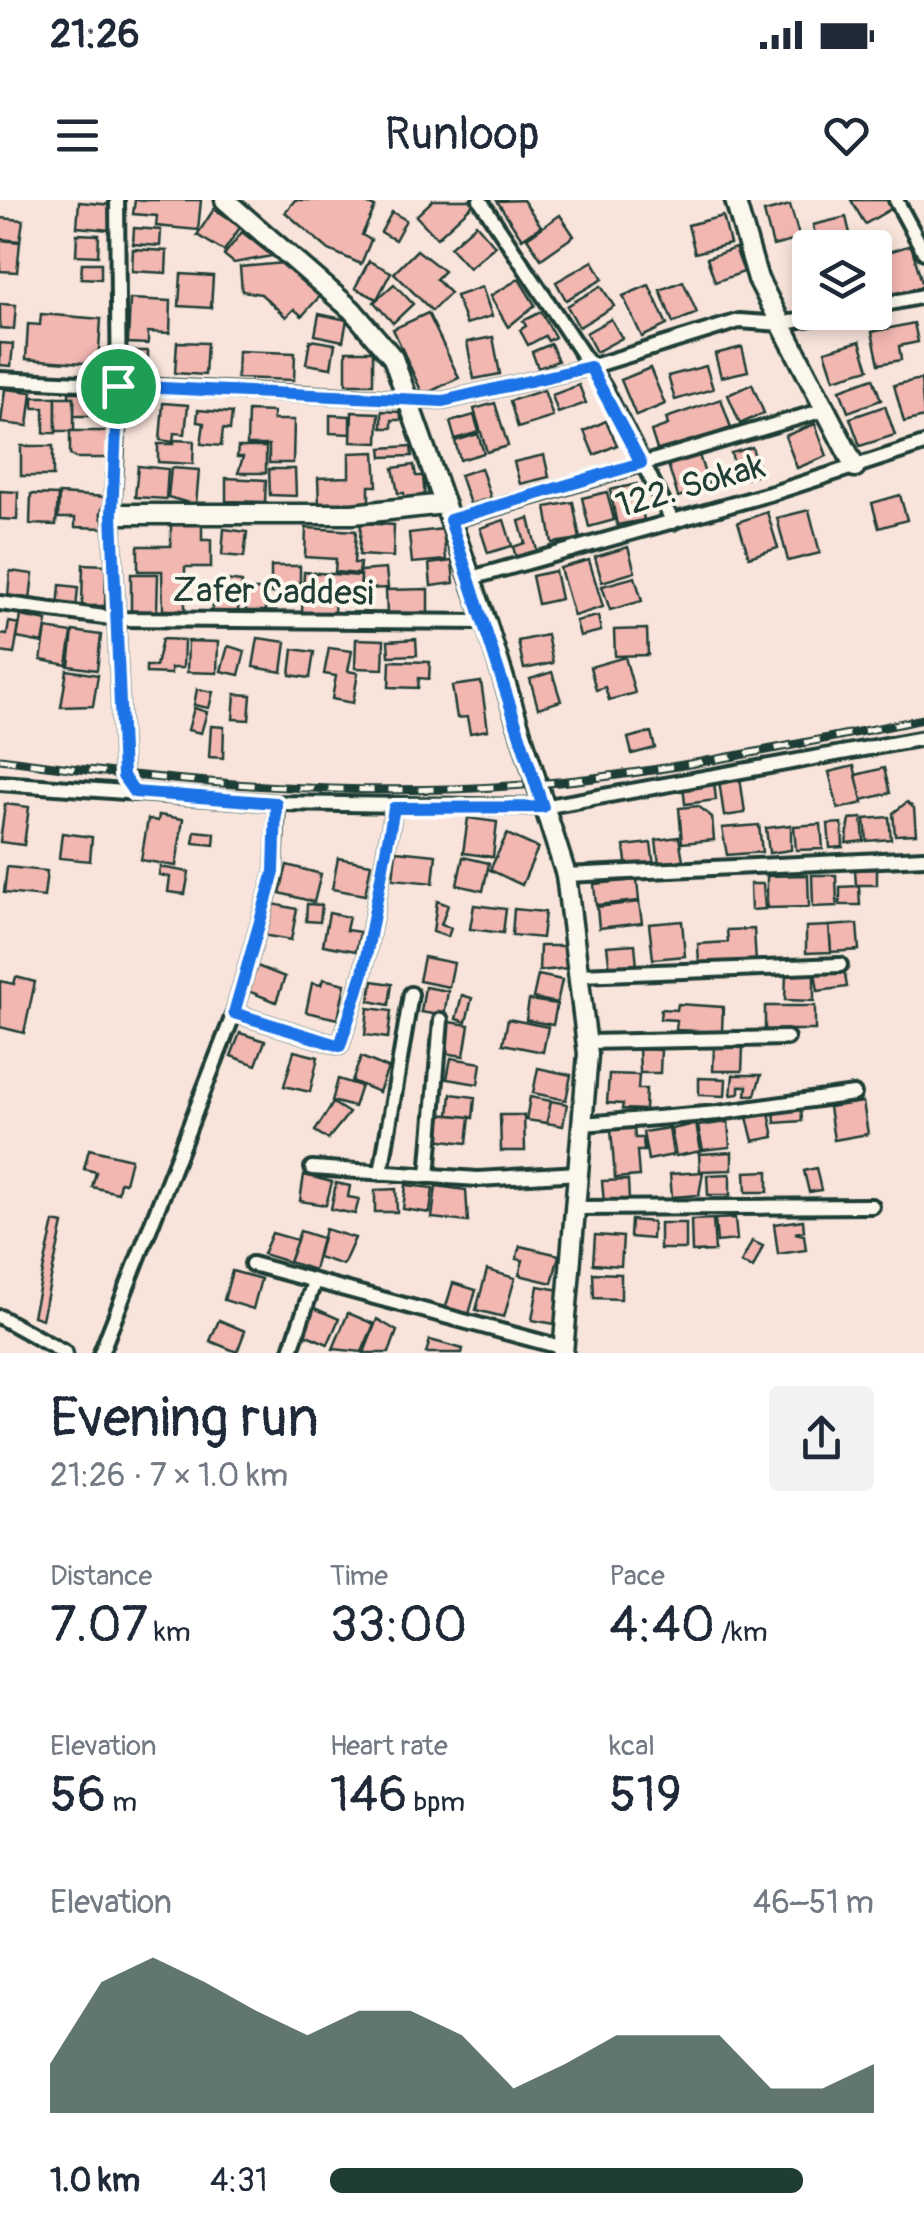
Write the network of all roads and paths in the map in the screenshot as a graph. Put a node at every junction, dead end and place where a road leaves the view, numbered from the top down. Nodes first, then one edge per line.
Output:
1 (117, 200) edge
2 (225, 200) edge
3 (480, 200) edge
4 (735, 200) edge
5 (896, 200) edge
6 (924, 252) edge
7 (924, 296) edge
8 (892, 303) edge
9 (792, 322) edge
10 (781, 324) junction
11 (590, 367) junction
12 (0, 379) edge
13 (118, 386) junction
14 (408, 400) junction
15 (824, 410) junction
16 (924, 444) edge
17 (641, 463) junction
18 (855, 467) junction
19 (447, 512) junction
20 (112, 514) junction
21 (673, 522) junction
22 (471, 578) junction
23 (0, 602) edge
24 (119, 620) junction
25 (486, 622) junction
26 (924, 738) edge
27 (0, 783) edge
28 (134, 792) junction
29 (276, 803) junction
30 (543, 807) junction
31 (394, 808) junction
32 (924, 858) edge
33 (566, 875) junction
34 (840, 964) dead end
35 (579, 975) junction
36 (411, 994) dead end
37 (234, 1013) junction
38 (442, 1020) dead end
39 (787, 1038) dead end
40 (586, 1042) junction
41 (854, 1094) dead end
42 (583, 1124) junction
43 (312, 1168) dead end
44 (381, 1173) junction
45 (579, 1173) junction
46 (428, 1176) junction
47 (872, 1206) dead end
48 (576, 1208) junction
49 (252, 1264) dead end
50 (314, 1282) junction
51 (0, 1317) edge
52 (564, 1350) edge
53 (65, 1353) edge
54 (101, 1353) edge
55 (290, 1353) edge

1 - 13 street
2 - 14 street
3 - 11 street
4 - 10 street
5 - 6 street
7 - 8 street
9 - 10 street
10 - 11 street
10 - 15 street
11 - 14 street
11 - 17 street
12 - 13 street
13 - 14 street
13 - 20 street
14 - 19 street
15 - 17 street
15 - 18 street
16 - 18 street, 122. Sokak
17 - 19 street
17 - 21 street
18 - 21 street, 122. Sokak
19 - 20 street
19 - 22 street
20 - 24 street
21 - 22 street, 122. Sokak
22 - 25 street
23 - 24 street, Zafer Caddesi
24 - 25 street, Zafer Caddesi
24 - 28 street
25 - 30 street
26 - 30 street
27 - 28 street
28 - 29 street
29 - 31 street
29 - 37 street
30 - 31 street
30 - 33 street
31 - 37 street
32 - 33 street
33 - 35 street
34 - 35 street
35 - 40 street
36 - 44 street
37 - 54 street
38 - 46 street
39 - 40 street
40 - 42 street
41 - 42 street
42 - 45 street
43 - 44 street
44 - 46 street
45 - 46 street
45 - 48 street
47 - 48 street
48 - 52 street
49 - 50 street
50 - 52 street
50 - 55 street
51 - 53 street

